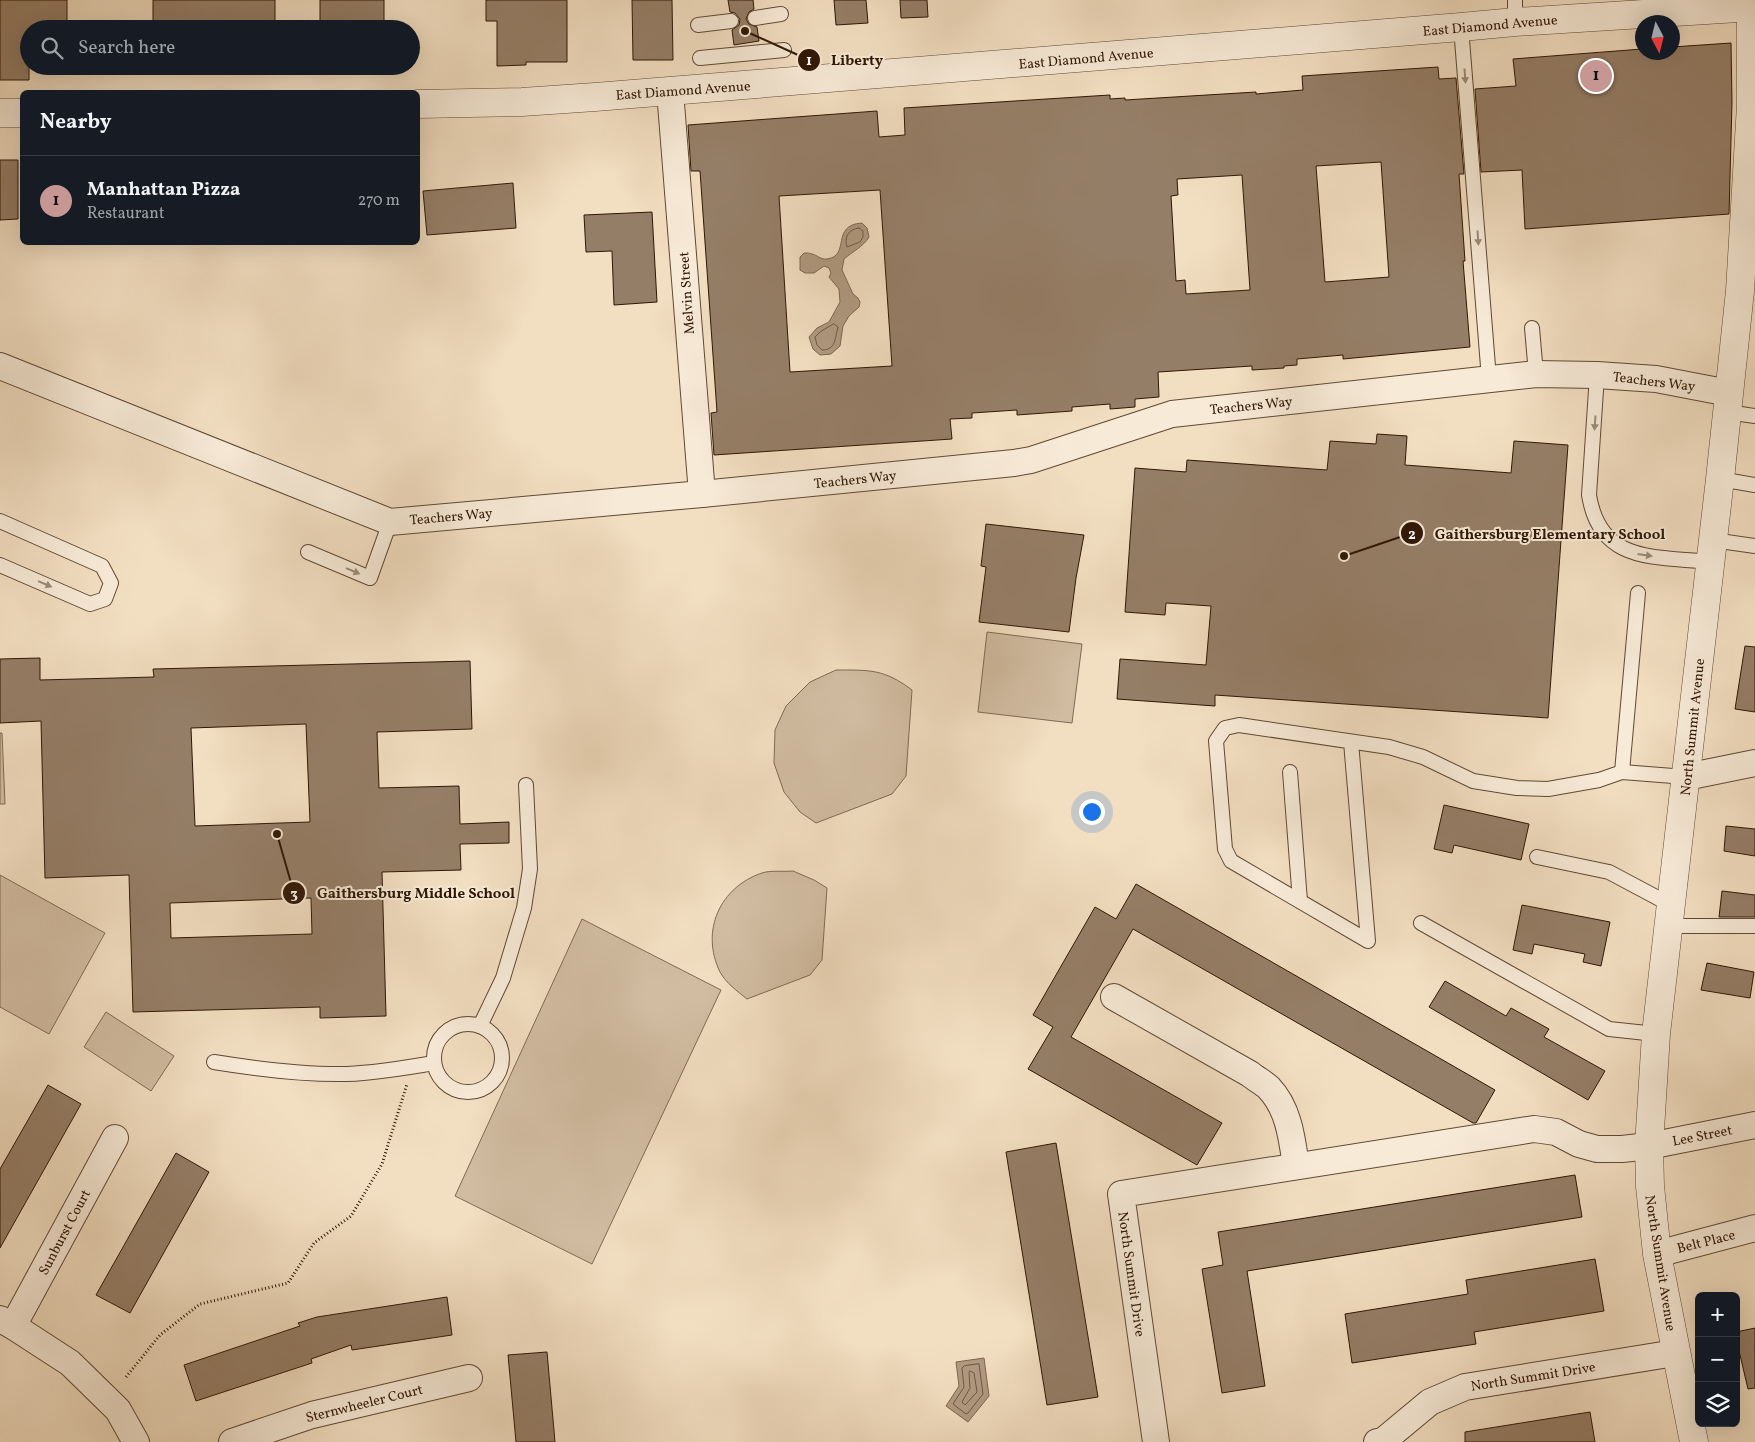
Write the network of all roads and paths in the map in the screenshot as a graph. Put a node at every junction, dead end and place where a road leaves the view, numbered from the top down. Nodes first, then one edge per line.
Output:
1 (1752, 5) edge
2 (1515, 11) edge
3 (781, 14) dead end
4 (755, 18) dead end
5 (731, 21) dead end
6 (698, 25) dead end
7 (1461, 28) junction
8 (784, 50) dead end
9 (700, 58) dead end
10 (670, 91) junction
11 (420, 104) edge
12 (20, 113) edge
13 (0, 114) edge
14 (1751, 201) edge
15 (1747, 307) edge
16 (1532, 328) dead end
17 (0, 366) edge
18 (1536, 374) junction
19 (1597, 375) junction
20 (1489, 379) junction
21 (1728, 402) junction
22 (1755, 416) edge
23 (1720, 479) junction
24 (1755, 485) edge
25 (702, 494) junction
26 (0, 521) edge
27 (390, 522) junction
28 (1755, 546) edge
29 (1712, 551) junction
30 (308, 552) dead end
31 (0, 565) edge
32 (1638, 593) dead end
33 (1351, 742) junction
34 (1755, 763) edge
35 (1290, 772) dead end
36 (1622, 772) junction
37 (1686, 777) junction
38 (526, 785) dead end
39 (1537, 857) dead end
40 (1300, 901) junction
41 (1670, 915) junction
42 (1421, 923) dead end
43 (1755, 926) edge
44 (1114, 997) dead end
45 (480, 1026) junction
46 (1656, 1034) junction
47 (214, 1062) dead end
48 (434, 1063) junction
49 (412, 1067) junction
50 (1755, 1125) edge
51 (115, 1138) dead end
52 (1649, 1146) junction
53 (1296, 1166) junction
54 (1755, 1228) edge
55 (1657, 1254) junction
56 (7, 1323) edge
57 (1676, 1353) junction
58 (126, 1377) dead end
59 (469, 1378) dead end
60 (136, 1442) edge
61 (232, 1442) edge
62 (1156, 1442) edge
63 (1377, 1442) edge
64 (1694, 1442) edge

1 - 2 street, East Diamond Avenue
1 - 14 street, North Summit Avenue
2 - 7 street, East Diamond Avenue
3 - 4 lane
5 - 6 lane
7 - 10 street, East Diamond Avenue
7 -> 20 lane
8 - 9 lane
10 - 11 street, East Diamond Avenue
10 - 25 street, Melvin Street
12 - 13 street
14 - 15 street, North Summit Avenue
15 - 21 street, North Summit Avenue
16 - 18 lane
17 - 27 street, Teachers Way
18 - 19 street, Teachers Way
18 - 20 street, Teachers Way
19 - 21 street, Teachers Way
19 -> 29 lane
20 - 25 street, Teachers Way
21 - 22 lane
21 - 23 street, North Summit Avenue
23 - 24 lane
23 - 29 street, North Summit Avenue
25 - 27 street, Teachers Way
31 -> 26 lane
30 -> 27 lane
28 - 29 lane
29 - 37 street, North Summit Avenue
32 - 36 lane
33 - 36 lane
33 - 40 lane
33 - 40 lane
34 - 37 street
35 - 40 lane
36 - 37 lane
37 - 41 street, North Summit Avenue
38 - 45 lane
39 - 41 lane
41 - 43 lane
41 - 46 street, North Summit Avenue
42 - 46 lane
44 - 53 street
45 - 48 lane
45 - 48 lane
46 - 52 street, North Summit Avenue
47 - 49 lane
48 - 49 lane
49 - 58 path
50 - 52 street, Lee Street
51 - 56 street, Sunburst Court
52 - 53 street, North Summit Drive
52 - 55 street, North Summit Avenue
53 - 62 street, North Summit Drive
54 - 55 street, Belt Place
55 - 57 street, North Summit Avenue
56 - 60 street
57 - 63 street, North Summit Drive
57 - 64 street, North Summit Avenue
59 - 61 street, Sternwheeler Court

